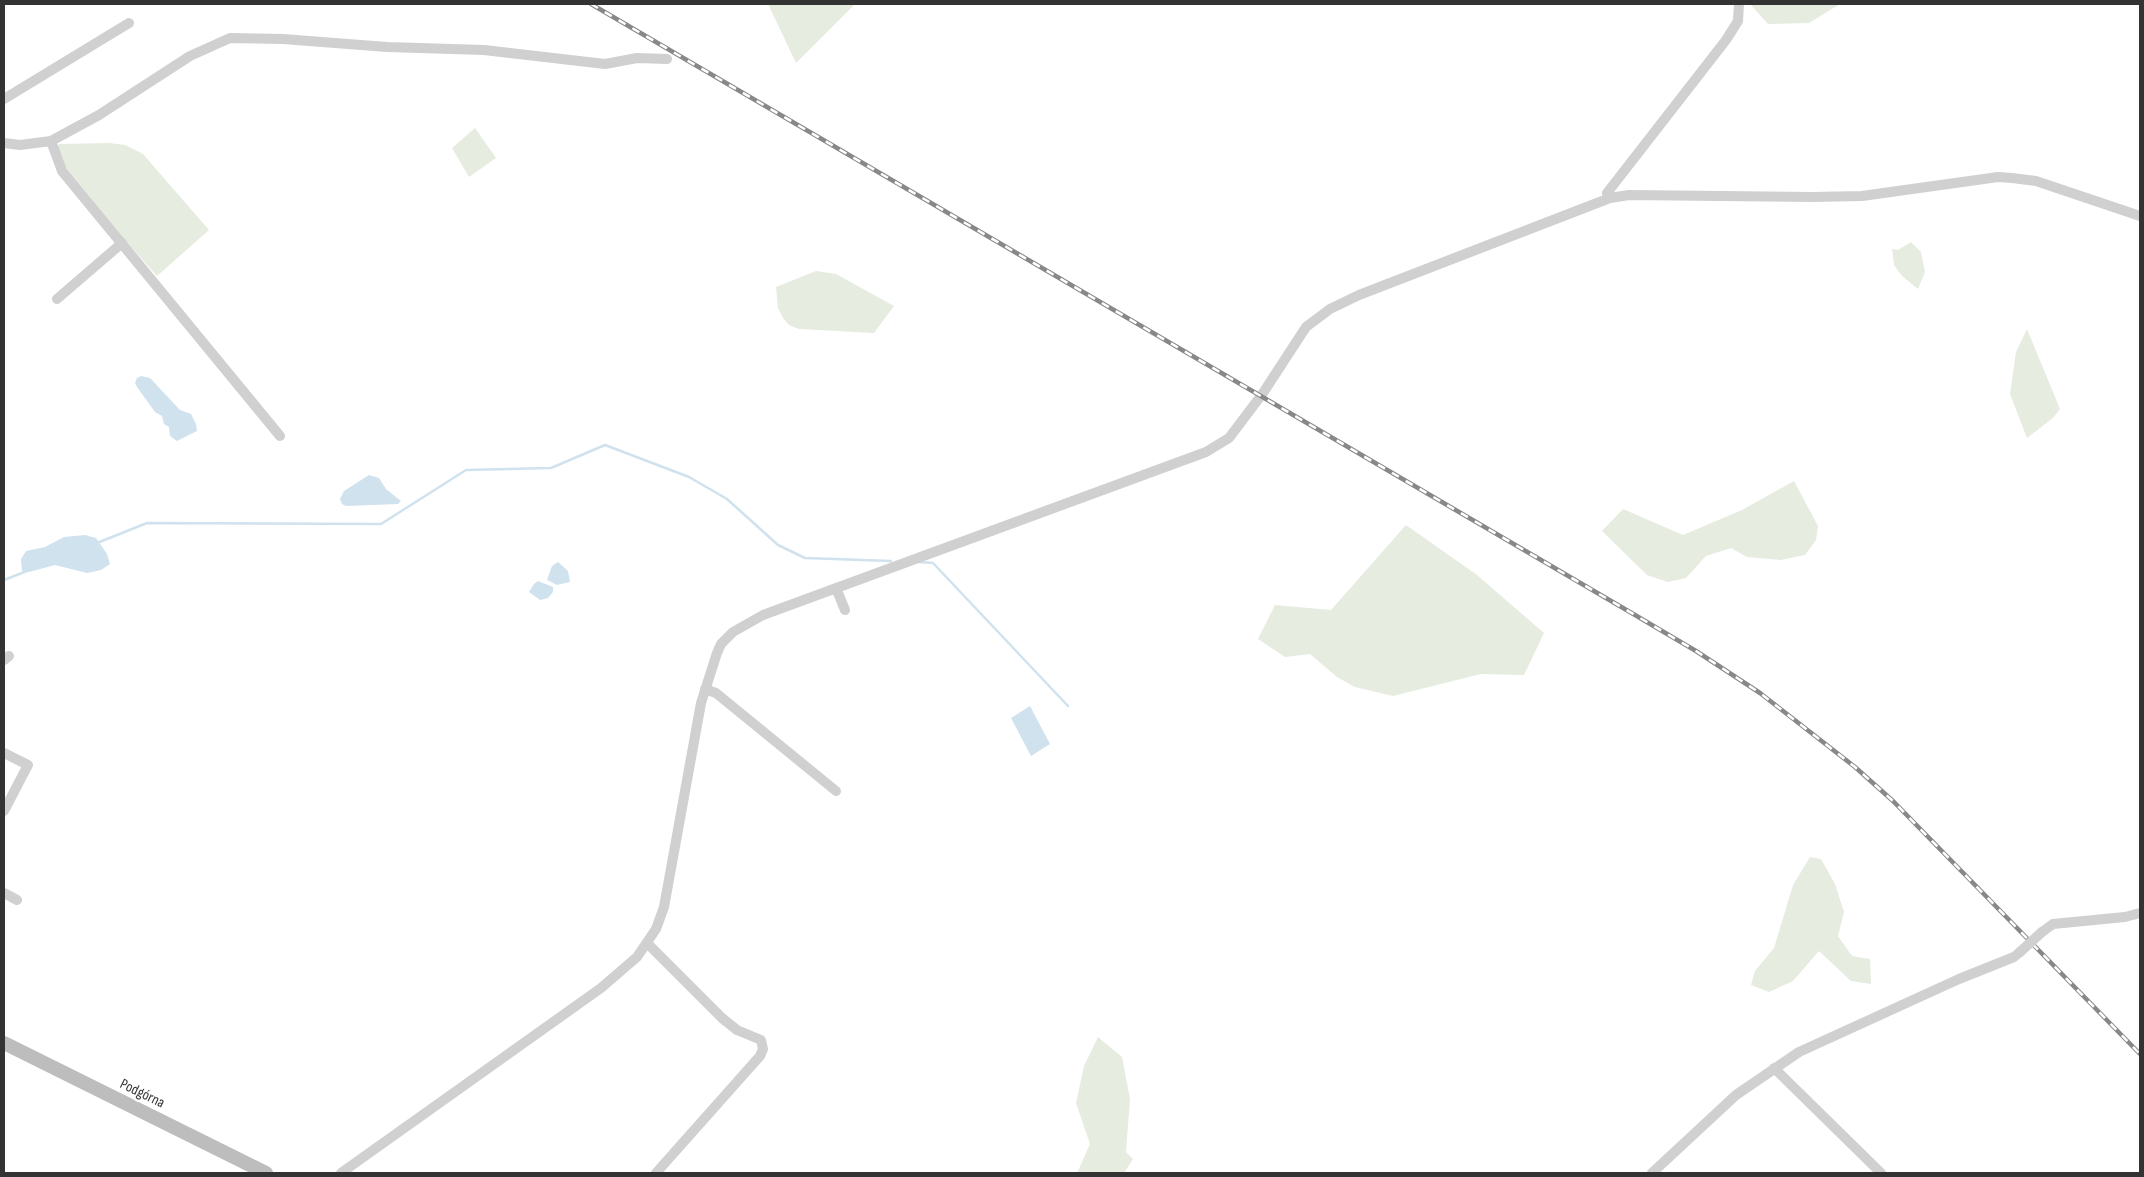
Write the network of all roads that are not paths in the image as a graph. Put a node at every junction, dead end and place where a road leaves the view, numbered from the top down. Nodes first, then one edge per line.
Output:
1 (1739, 4) edge
2 (129, 23) dead end
3 (667, 59) dead end
4 (4, 99) edge
5 (51, 141) junction
6 (4, 143) edge
7 (1610, 198) junction
8 (2140, 216) edge
9 (122, 243) junction
10 (57, 299) dead end
11 (280, 436) dead end
12 (836, 588) junction
13 (845, 610) dead end
14 (705, 689) junction
15 (4, 753) edge
16 (836, 791) dead end
17 (4, 811) edge
18 (4, 893) edge
19 (17, 900) dead end
20 (2140, 913) edge
21 (647, 943) junction
22 (4, 1043) edge
23 (1774, 1068) junction
24 (266, 1173) edge
25 (341, 1173) edge
26 (656, 1173) edge
27 (1652, 1173) edge
28 (1881, 1173) edge

1 - 7 street
2 - 4 street
3 - 5 street
5 - 6 street
5 - 9 street
7 - 8 street
7 - 12 street
9 - 10 street
9 - 11 street
12 - 13 street
12 - 14 street
14 - 16 street
14 - 21 street
15 - 17 street
18 - 19 street
20 - 23 street, bridge
21 - 25 street
21 - 26 street
22 - 24 main road, Podgórna
23 - 27 street
23 - 28 street

